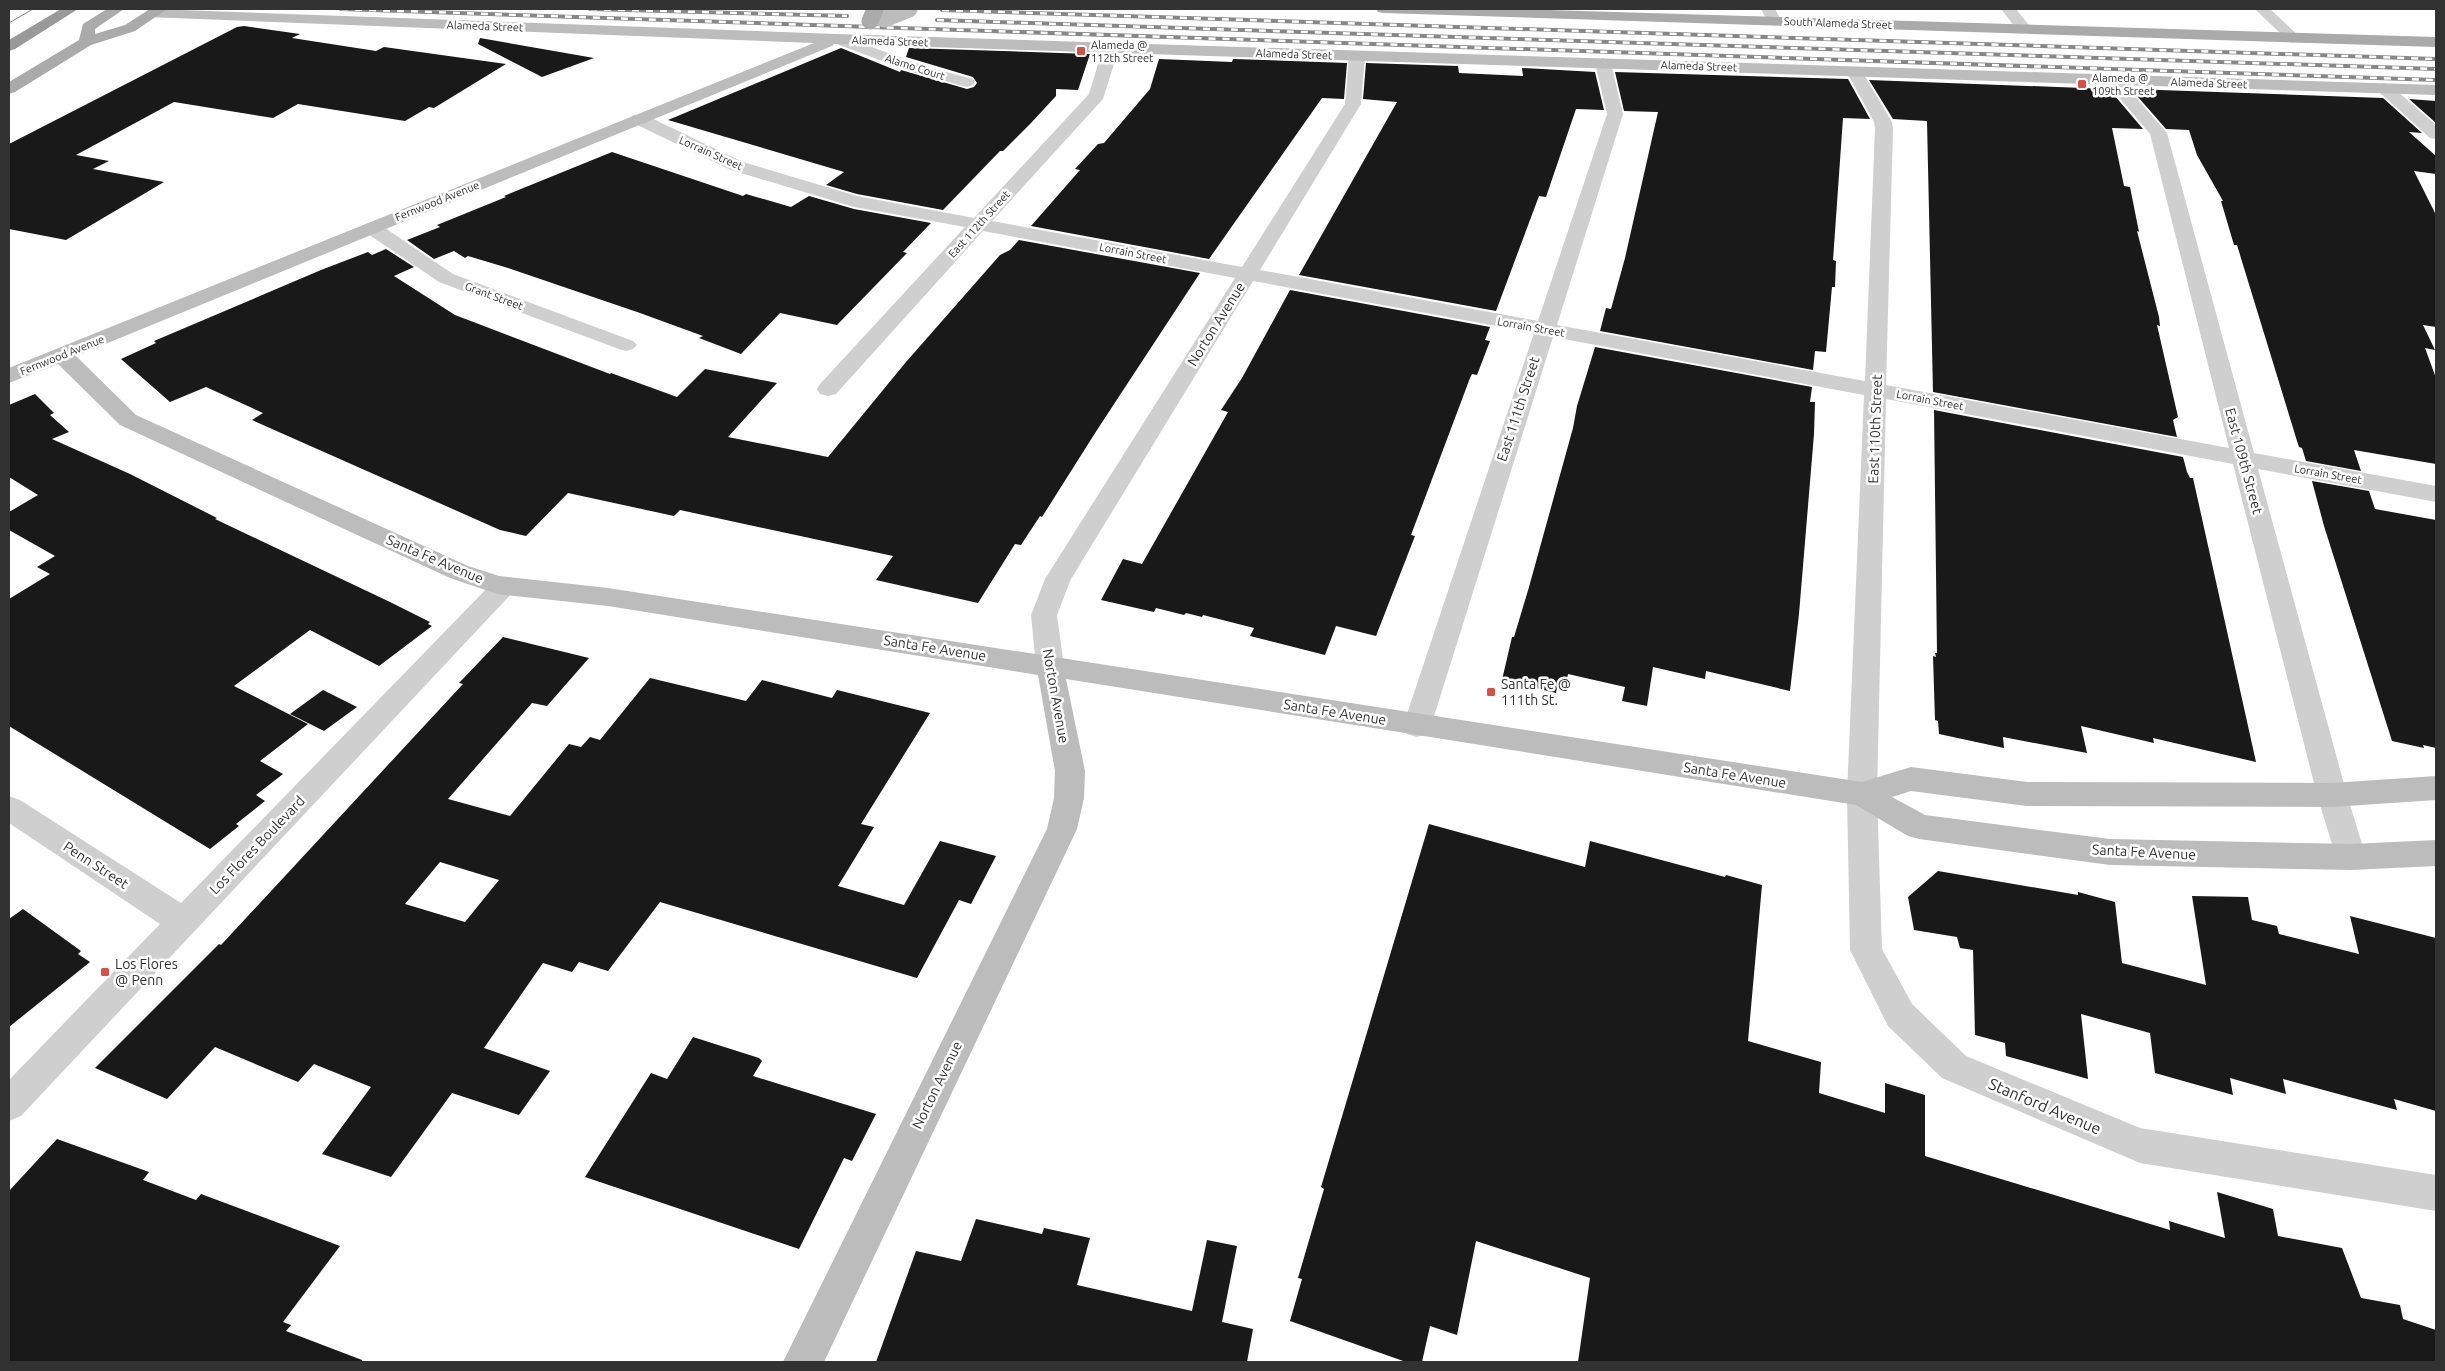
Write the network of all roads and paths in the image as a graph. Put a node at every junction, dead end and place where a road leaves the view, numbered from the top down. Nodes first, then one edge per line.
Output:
1 (71, 9) edge
2 (117, 9) edge
3 (909, 9) edge
4 (1383, 9) edge
5 (2008, 9) edge
6 (2262, 9) edge
7 (157, 11) edge
8 (1524, 11) edge
9 (1770, 15) edge
10 (874, 19) edge
11 (2024, 29) junction
12 (2293, 38) junction
13 (836, 39) junction
14 (86, 42) junction
15 (2436, 42) edge
16 (9, 46) edge
17 (1111, 48) junction
18 (1357, 56) junction
19 (1602, 63) junction
20 (1854, 71) junction
21 (2112, 80) junction
22 (967, 82) dead end
23 (2384, 88) junction
24 (9, 89) edge
25 (2436, 90) edge
26 (639, 119) junction
27 (2436, 134) edge
28 (980, 224) junction
29 (372, 228) junction
30 (1247, 274) junction
31 (1544, 329) junction
32 (626, 345) dead end
33 (62, 354) junction
34 (9, 376) edge
35 (828, 389) dead end
36 (1876, 390) junction
37 (2242, 458) junction
38 (2436, 494) edge
39 (504, 586) junction
40 (1050, 666) junction
41 (1417, 726) junction
42 (2436, 788) edge
43 (1862, 794) junction
44 (2332, 795) junction
45 (9, 808) edge
46 (2436, 853) edge
47 (2351, 857) junction
48 (184, 922) junction
49 (9, 1104) edge
50 (2436, 1193) edge
51 (803, 1362) edge

1 - 16 highway
2 - 14 main road
3 - 10 street, Fernwood Avenue, bridge
4 - 8 main road, South Alameda Street
5 - 11 street
6 - 12 street
7 - 13 street, Alameda Street
7 - 14 main road
8 - 9 main road, South Alameda Street
9 - 11 main road, South Alameda Street
10 - 13 street, Fernwood Avenue
11 - 12 main road, South Alameda Street
12 - 15 main road
13 - 17 street, Alameda Street
13 - 22 street, Alamo Court
13 - 26 street, Fernwood Avenue
14 - 24 main road
17 - 18 street, Alameda Street
17 - 28 street, East 112th Street
18 - 19 street, Alameda Street
18 - 30 street, Norton Avenue
19 - 20 street, Alameda Street
19 - 31 street, East 111th Street
20 - 21 street, Alameda Street
20 - 36 street, East 110th Street
21 - 23 street, Alameda Street
21 - 37 street, East 109th Street
23 - 25 street, Alameda Street
23 - 27 street
26 - 28 street, Lorrain Street
26 - 29 street, Fernwood Avenue
28 - 30 street, Lorrain Street
28 - 35 street, East 112th Street
29 - 32 street, Grant Street
29 - 33 street, Fernwood Avenue
30 - 31 street, Lorrain Street
30 - 40 street, Norton Avenue
31 - 36 street, Lorrain Street
31 - 41 street, East 111th Street
33 - 34 street, Fernwood Avenue
33 - 39 street, Santa Fe Avenue
36 - 37 street, Lorrain Street
36 - 43 street, East 110th Street
37 - 38 street, Lorrain Street
37 - 44 street, East 109th Street
39 - 40 street, Santa Fe Avenue
39 - 48 street, Los Flores Boulevard
40 - 41 street, Santa Fe Avenue
40 - 51 street, Norton Avenue
41 - 43 street, Santa Fe Avenue
42 - 44 street, Santa Fe Avenue
43 - 44 street, Santa Fe Avenue
43 - 47 street, Santa Fe Avenue
43 - 50 street, Stanford Avenue
44 - 47 street, East 109th Street
45 - 48 street, Penn Street
46 - 47 street, Santa Fe Avenue
48 - 49 street, Los Flores Boulevard

